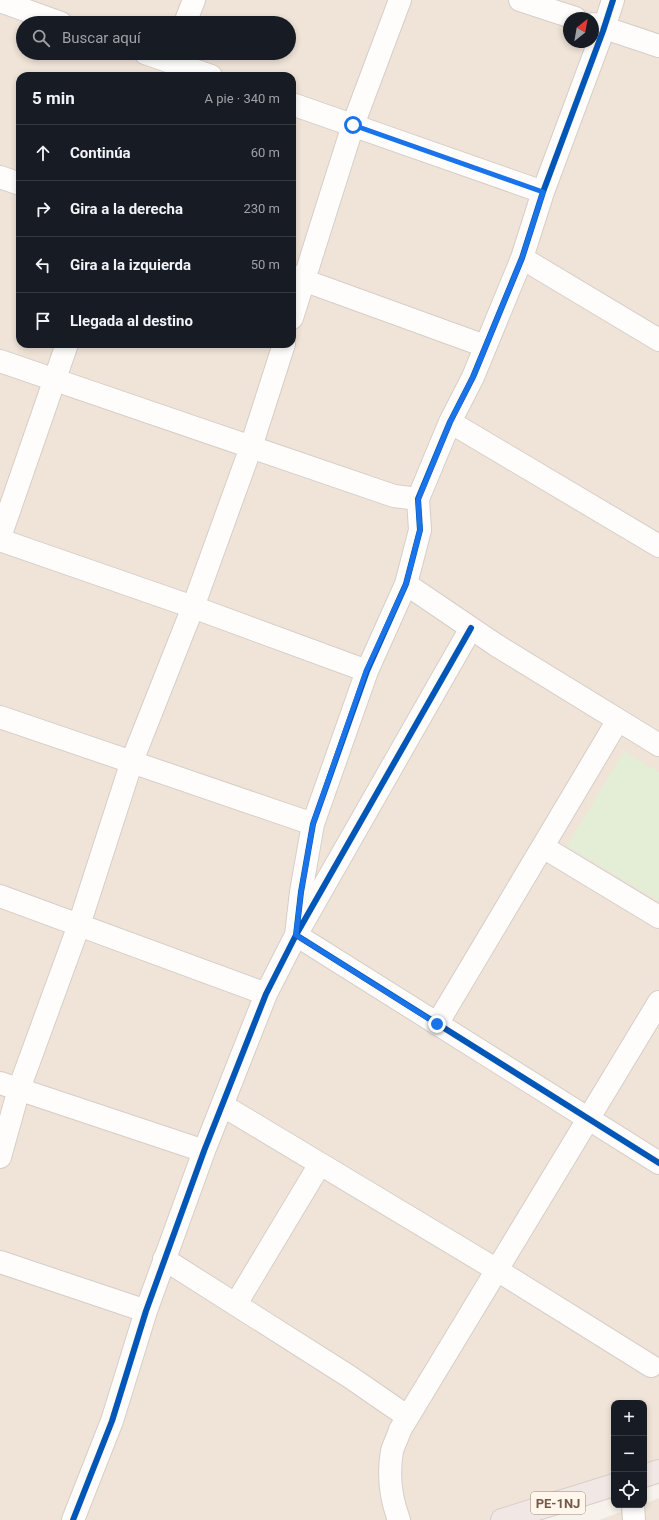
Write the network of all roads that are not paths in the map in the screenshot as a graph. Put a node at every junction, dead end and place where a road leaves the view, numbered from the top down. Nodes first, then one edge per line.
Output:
1 (194, 0) edge
2 (400, 0) edge
3 (520, 0) edge
4 (613, 0) edge
5 (0, 1) edge
6 (563, 14) edge
7 (42, 16) edge
8 (188, 16) edge
9 (599, 26) edge
10 (659, 46) edge
11 (592, 48) edge
12 (170, 64) edge
13 (197, 72) edge
14 (296, 105) edge
15 (353, 125) junction
16 (0, 177) edge
17 (16, 183) edge
18 (543, 192) junction
19 (522, 258) junction
20 (298, 278) edge
21 (296, 291) edge
22 (659, 340) edge
23 (485, 346) junction
24 (66, 348) edge
25 (283, 348) edge
26 (0, 361) edge
27 (54, 380) junction
28 (450, 422) junction
29 (251, 447) junction
30 (418, 500) junction
31 (0, 537) edge
32 (0, 540) edge
33 (659, 546) edge
34 (406, 584) junction
35 (193, 607) junction
36 (471, 628) junction
37 (366, 671) junction
38 (0, 717) edge
39 (618, 720) junction
40 (659, 745) edge
41 (132, 761) junction
42 (313, 824) junction
43 (542, 847) junction
44 (0, 896) edge
45 (659, 917) edge
46 (79, 925) junction
47 (296, 935) junction
48 (266, 994) junction
49 (659, 1002) edge
50 (437, 1024) junction
51 (10, 1086) edge
52 (222, 1105) junction
53 (588, 1119) junction
54 (204, 1151) junction
55 (0, 1157) edge
56 (659, 1163) edge
57 (320, 1164) junction
58 (164, 1260) junction
59 (0, 1262) edge
60 (497, 1270) junction
61 (236, 1304) junction
62 (146, 1311) junction
63 (651, 1366) dead end
64 (408, 1417) junction
65 (659, 1471) edge
66 (647, 1475) edge
67 (611, 1486) edge
68 (634, 1508) edge
69 (73, 1520) edge
70 (399, 1520) edge
71 (502, 1520) edge
72 (634, 1520) edge

1 - 8 street
2 - 15 street
3 - 6 street
4 - 9 street
5 - 7 street
9 - 10 street
11 - 18 street
12 - 13 street
14 - 15 street
15 - 18 street
15 - 20 street
16 - 17 street
18 - 19 street
19 - 22 street
19 - 23 street
20 - 21 street
20 - 23 street
23 - 28 street
24 - 27 street
25 - 29 street
26 - 27 street
27 - 29 street
27 - 31 street
28 - 30 street
28 - 33 street
29 - 30 street
29 - 35 street
30 - 34 street
32 - 35 street
34 - 36 street
34 - 37 street
35 - 37 street
35 - 41 street
36 - 39 street
36 - 47 street
37 - 42 street
38 - 41 street
39 - 40 street
39 - 43 street
41 - 42 street
41 - 46 street
42 - 47 street
43 - 45 street
43 - 50 street
44 - 46 street
46 - 48 street
46 - 51 street
47 - 48 street
47 - 50 street
48 - 52 street
49 - 53 street
50 - 53 street
51 - 54 street
51 - 55 street
52 - 54 street
52 - 57 street
53 - 56 street
53 - 60 street
54 - 58 street
57 - 60 street
57 - 61 street
58 - 61 street
58 - 62 street
59 - 62 street
60 - 63 street
60 - 64 street
61 - 64 street
62 - 69 street
64 - 70 street
65 - 66 highway
67 - 71 highway, PE-1NJ
68 - 72 street

